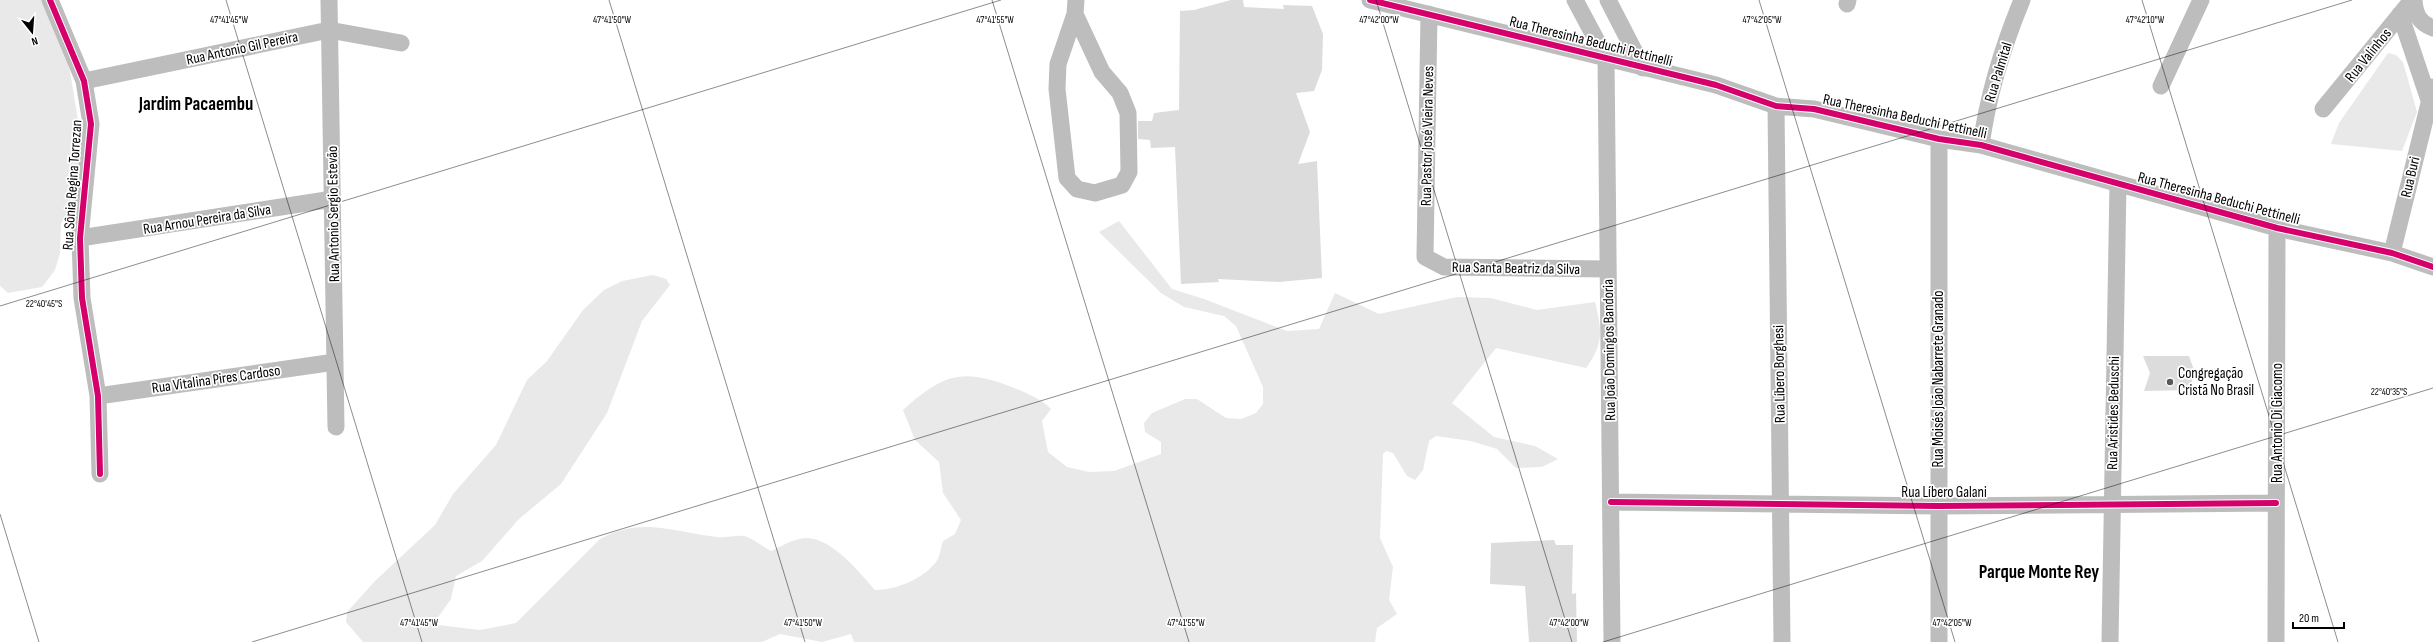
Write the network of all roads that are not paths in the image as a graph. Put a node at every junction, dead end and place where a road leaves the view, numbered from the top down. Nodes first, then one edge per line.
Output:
1 (50, 0) edge
2 (329, 0) edge
3 (1370, 0) edge
4 (1575, 0) edge
5 (1608, 0) edge
6 (2022, 0) edge
7 (2201, 0) edge
8 (2413, 0) edge
9 (1076, 7) edge
10 (1429, 14) junction
11 (2400, 14) junction
12 (2433, 28) edge
13 (329, 30) junction
14 (401, 44) dead end
15 (1606, 58) junction
16 (1643, 68) junction
17 (84, 81) junction
18 (2162, 86) dead end
19 (2431, 94) edge
20 (1776, 106) junction
21 (2323, 109) dead end
22 (1939, 139) junction
23 (1981, 145) junction
24 (2118, 184) junction
25 (333, 199) junction
26 (2278, 228) junction
27 (80, 238) junction
28 (2392, 254) junction
29 (1425, 257) joint
30 (2433, 267) edge
31 (1608, 269) junction
32 (335, 362) junction
33 (98, 396) junction
34 (336, 427) dead end
35 (100, 474) dead end
36 (1611, 502) junction
37 (1781, 502) junction
38 (2276, 503) junction
39 (2111, 504) junction
40 (1938, 506) junction
41 (1612, 642) edge
42 (1782, 642) edge
43 (1939, 642) edge
44 (2110, 642) edge
45 (2276, 642) edge

1 - 17 street, Rua Sônia Regina Torrezan
2 - 13 street, Rua Antonio Sergio Estevão
3 - 10 street, Rua Theresinha Beduchi Pettinelli
4 - 15 street
5 - 16 street
6 - 23 street, Rua Palmital
7 - 18 street
8 - 11 street, Rua Valinhos
8 - 12 street
9 - 9 street
10 - 15 street, Rua Theresinha Beduchi Pettinelli
10 - 29 street, Rua Pastor José Vieira Neves
11 - 19 street, Rua Buri
11 - 21 street, Rua Valinhos
13 - 14 street, Rua Antonio Gil Pereira
13 - 17 street, Rua Antonio Gil Pereira
13 - 25 street, Rua Antonio Sergio Estevão
15 - 16 street, Rua Theresinha Beduchi Pettinelli
15 - 31 street, Rua João Domingos Bandoria
16 - 20 street, Rua Theresinha Beduchi Pettinelli
17 - 27 street, Rua Sônia Regina Torrezan
19 - 28 street, Rua Buri
20 - 22 street, Rua Theresinha Beduchi Pettinelli
20 - 37 street, Rua Líbero Borghesi
22 - 23 street, Rua Theresinha Beduchi Pettinelli
22 - 40 street, Rua Moisés João Nabarrete Granado
23 - 24 street, Rua Theresinha Beduchi Pettinelli
24 - 26 street, Rua Theresinha Beduchi Pettinelli
24 - 39 street, Rua Aristides Beduschi
25 - 27 street, Rua Arnou Pereira da Silva
25 - 32 street, Rua Antonio Sergio Estevão
26 - 28 street, Rua Theresinha Beduchi Pettinelli
26 - 38 street, Rua Antonio Di Giacomo
27 - 33 street, Rua Sônia Regina Torrezan
28 - 30 street, Rua Theresinha Beduchi Pettinelli
29 - 31 street, Rua Santa Beatriz da Silva
31 - 36 street, Rua João Domingos Bandoria
32 - 33 street, Rua Vitalina Pires Cardoso
32 - 34 street, Rua Antonio Sergio Estevão
33 - 35 street, Rua Sônia Regina Torrezan
36 - 37 street, Rua Líbero Galani
36 - 41 street, Rua João Domingos Bandoria
37 - 40 street, Rua Líbero Galani
37 - 42 street, Rua Líbero Borghesi
38 - 39 street, Rua Líbero Galani
38 - 45 street, Rua Antonio Di Giacomo
39 - 40 street, Rua Líbero Galani
39 - 44 street, Rua Aristides Beduschi
40 - 43 street, Rua Moisés João Nabarrete Granado

